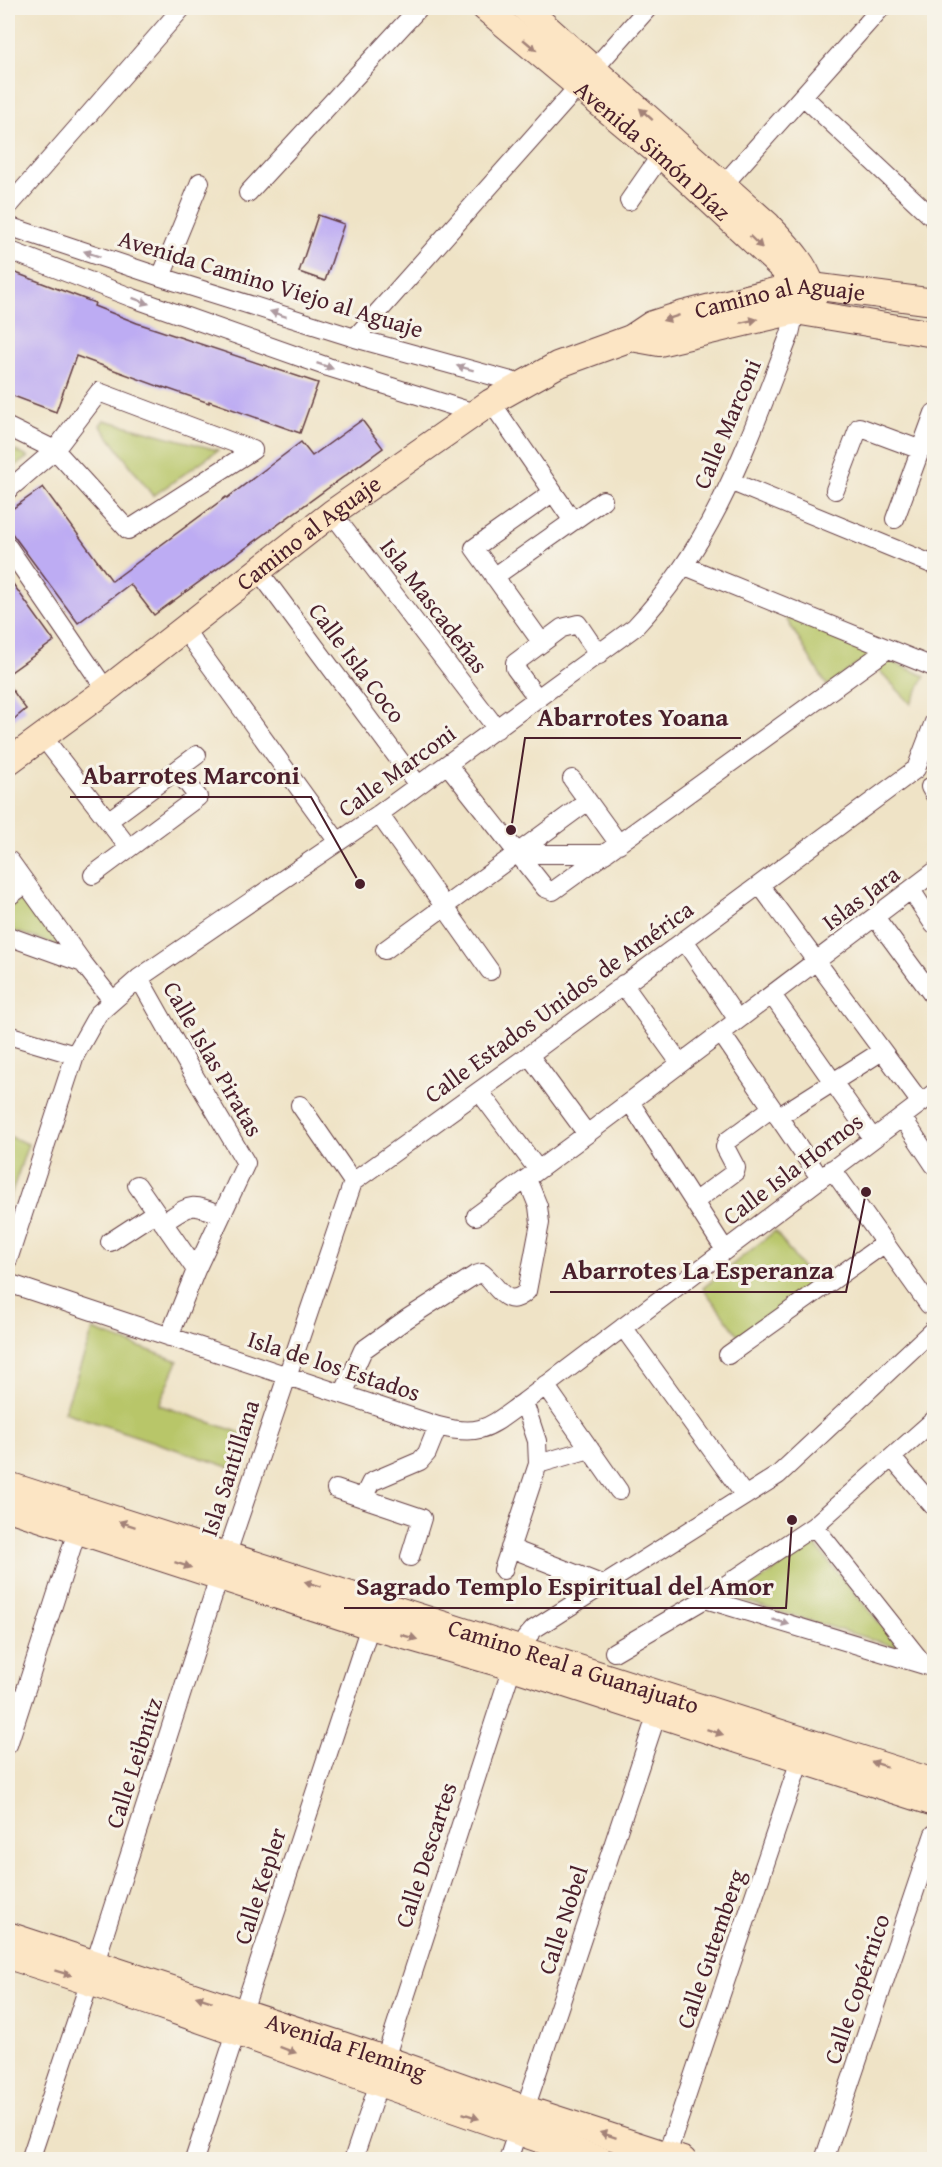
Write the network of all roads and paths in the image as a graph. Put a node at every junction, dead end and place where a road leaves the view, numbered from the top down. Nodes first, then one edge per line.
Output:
1 (182, 8) edge
2 (419, 8) edge
3 (485, 8) edge
4 (525, 8) edge
5 (648, 8) edge
6 (881, 8) edge
7 (586, 78) junction
8 (803, 96) junction
9 (661, 155) junction
10 (200, 182) dead end
11 (724, 184) junction
12 (248, 193) dead end
13 (629, 201) dead end
14 (8, 207) edge
15 (933, 214) edge
16 (8, 225) edge
17 (8, 250) edge
18 (161, 277) junction
19 (934, 302) edge
20 (801, 306) junction
21 (934, 334) edge
22 (355, 338) junction
23 (522, 384) junction
24 (483, 407) junction
25 (934, 413) edge
26 (8, 427) edge
27 (55, 450) junction
28 (921, 450) junction
29 (732, 482) junction
30 (8, 490) edge
31 (835, 490) dead end
32 (552, 493) junction
33 (603, 500) dead end
34 (332, 513) junction
35 (895, 519) dead end
36 (573, 521) junction
37 (8, 547) edge
38 (934, 565) edge
39 (685, 566) junction
40 (258, 570) junction
41 (494, 577) junction
42 (184, 629) junction
43 (542, 643) junction
44 (888, 649) junction
45 (598, 655) junction
46 (933, 667) dead end
47 (106, 690) junction
48 (538, 699) junction
49 (934, 722) edge
50 (497, 729) junction
51 (43, 737) junction
52 (197, 755) dead end
53 (8, 762) edge
54 (447, 764) junction
55 (177, 770) junction
56 (572, 779) dead end
57 (418, 785) junction
58 (588, 801) junction
59 (379, 814) junction
60 (108, 821) junction
61 (338, 842) junction
62 (129, 848) junction
63 (612, 849) junction
64 (517, 854) junction
65 (10, 861) dead end
66 (934, 872) edge
67 (93, 875) dead end
68 (26, 885) junction
69 (760, 885) junction
70 (911, 890) junction
71 (8, 897) edge
72 (445, 908) junction
73 (875, 916) junction
74 (934, 925) edge
75 (8, 936) edge
76 (689, 948) junction
77 (385, 950) dead end
78 (817, 962) junction
79 (82, 963) junction
80 (490, 971) dead end
81 (139, 978) junction
82 (623, 984) junction
83 (772, 995) junction
84 (934, 997) edge
85 (112, 1000) junction
86 (738, 1020) junction
87 (721, 1033) junction
88 (8, 1035) edge
89 (882, 1051) junction
90 (529, 1054) junction
91 (75, 1055) junction
92 (680, 1063) junction
93 (832, 1082) junction
94 (479, 1091) junction
95 (928, 1098) edge
96 (630, 1102) junction
97 (300, 1105) dead end
98 (775, 1113) junction
99 (902, 1118) junction
100 (587, 1134) junction
101 (873, 1139) junction
102 (934, 1165) edge
103 (826, 1174) junction
104 (532, 1175) junction
105 (353, 1182) junction
106 (137, 1185) dead end
107 (694, 1202) junction
108 (221, 1215) junction
109 (476, 1216) dead end
110 (159, 1217) junction
111 (110, 1242) dead end
112 (885, 1244) junction
113 (724, 1250) junction
114 (8, 1260) edge
115 (196, 1270) junction
116 (8, 1283) edge
117 (929, 1305) dead end
118 (623, 1327) junction
119 (934, 1329) edge
120 (169, 1337) junction
121 (728, 1355) dead end
122 (287, 1374) junction
123 (545, 1385) junction
124 (343, 1394) junction
125 (524, 1402) junction
126 (934, 1420) edge
127 (438, 1426) junction
128 (590, 1449) junction
129 (892, 1458) junction
130 (538, 1464) junction
131 (8, 1485) edge
132 (336, 1490) dead end
133 (619, 1491) dead end
134 (745, 1496) junction
135 (363, 1498) junction
136 (934, 1507) edge
137 (8, 1508) edge
138 (814, 1526) junction
139 (77, 1531) junction
140 (510, 1548) junction
141 (410, 1557) dead end
142 (223, 1567) junction
143 (503, 1570) dead end
144 (604, 1585) junction
145 (705, 1599) junction
146 (370, 1626) junction
147 (614, 1652) dead end
148 (516, 1658) junction
149 (929, 1667) edge
150 (660, 1704) junction
151 (8, 1745) edge
152 (800, 1760) junction
153 (934, 1782) edge
154 (934, 1803) edge
155 (934, 1834) edge
156 (8, 1935) edge
157 (8, 1956) edge
158 (93, 1972) junction
159 (240, 2022) junction
160 (382, 2071) junction
161 (522, 2121) junction
162 (675, 2157) edge
163 (30, 2160) edge
164 (194, 2160) edge
165 (353, 2160) edge
166 (508, 2160) edge
167 (601, 2160) edge
168 (824, 2160) edge

1 - 14 street
2 - 12 street
3 -> 7 street, Avenida Simón Díaz
4 - 7 street, Avenida Simón Díaz
5 - 7 street
6 - 8 street
7 - 9 street, Avenida Simón Díaz
11 -> 7 street, Avenida Simón Díaz
7 - 22 street
8 - 11 street
8 - 15 street
9 - 13 street
9 -> 20 street, Avenida Simón Díaz
10 - 18 street
11 - 20 street, Avenida Simón Díaz
18 -> 16 street, Avenida Camino Viejo al Aguaje
17 -> 24 street
22 -> 18 street, Avenida Camino Viejo al Aguaje
19 - 20 street, Camino al Aguaje
20 - 21 street, Camino al Aguaje
20 - 23 street, Camino al Aguaje
20 - 29 street, Calle Marconi
23 -> 22 street, Avenida Camino Viejo al Aguaje
23 - 24 street, Camino al Aguaje
24 - 32 street
24 - 34 street, Camino al Aguaje
25 - 28 street
26 - 27 street
27 - 27 street
27 - 30 street
28 - 31 street
28 - 35 street
29 - 38 street
29 - 39 street, Calle Marconi
32 - 36 street
32 - 41 street
33 - 36 street
34 - 40 street, Camino al Aguaje
34 - 50 street, Isla Mascadeñas
36 - 41 street
37 - 47 street
39 - 44 street
39 - 45 street, Calle Marconi
40 - 42 street, Camino al Aguaje
40 - 57 street, Calle Isla Coco
41 - 43 street
42 - 47 street, Camino al Aguaje
42 - 61 street
43 - 45 street
43 - 48 street
44 - 46 street
44 - 63 street
45 - 48 street, Calle Marconi
47 - 51 street, Camino al Aguaje
48 - 50 street, Calle Marconi
49 - 69 street, Calle Estados Unidos de América
50 - 54 street, Calle Marconi
51 - 53 street, Camino al Aguaje
51 - 60 street
52 - 55 street
54 - 57 street, Calle Marconi
54 - 64 street
55 - 60 street
55 - 62 street
56 - 58 street
57 - 59 street, Calle Marconi
58 - 63 street
58 - 64 street
59 - 61 street, Calle Marconi
59 - 72 street
60 - 62 street
61 - 81 street, Calle Marconi
62 - 67 street
63 - 64 street
63 - 64 street
64 - 72 street
65 - 68 street
66 - 70 street, Islas Jara
68 - 71 street
68 - 79 street
69 - 76 street, Calle Estados Unidos de América
69 - 78 street
70 - 73 street, Islas Jara
70 - 74 street
72 - 77 street
72 - 80 street
73 - 78 street, Islas Jara
73 - 84 street
75 - 79 street
76 - 82 street, Calle Estados Unidos de América
76 - 86 street
78 - 83 street, Islas Jara
78 - 89 street
79 - 85 street
81 - 85 street, Calle Marconi
81 - 108 street, Calle Islas Piratas
82 - 90 street, Calle Estados Unidos de América
82 - 92 street
83 - 86 street, Islas Jara
83 - 93 street
85 - 91 street, Calle Marconi
86 - 87 street, Islas Jara
87 - 92 street, Islas Jara
87 - 98 street
88 - 91 street
89 - 93 street
89 - 95 street
90 - 94 street, Calle Estados Unidos de América
90 - 100 street
91 - 114 street, Calle Marconi
92 - 96 street, Islas Jara
93 - 98 street
93 - 101 street
94 - 104 street
94 - 105 street, Calle Estados Unidos de América
95 - 99 street, Calle Isla Hornos
96 - 100 street, Islas Jara
96 - 107 street
97 - 105 street
98 - 103 street
98 - 107 street
99 - 101 street, Calle Isla Hornos
99 - 102 street
100 - 104 street, Islas Jara
101 - 103 street, Calle Isla Hornos
103 - 112 street
103 - 113 street, Calle Isla Hornos
104 - 109 street, Islas Jara
104 - 124 street
105 - 122 street
106 - 110 street
107 - 113 street
108 - 110 street
108 - 115 street
110 - 111 street
110 - 115 street
112 - 117 street
112 - 121 street
113 - 118 street, Calle Isla Hornos
115 - 120 street
116 - 120 street, Isla de los Estados
118 - 123 street, Isla de los Estados
118 - 134 street
119 - 134 street
120 - 122 street, Isla de los Estados
122 - 124 street, Isla de los Estados
122 - 142 street, Isla Santillana
123 - 125 street, Isla de los Estados
123 - 128 street
124 - 127 street, Isla de los Estados
125 - 127 street, Isla de los Estados
125 - 130 street
126 - 129 street
127 - 135 street
128 - 130 street
128 - 133 street
129 - 136 street
129 - 138 street
130 - 140 street
142 -> 131 street, Camino Real a Guanajuato
132 - 135 street
134 - 144 street
135 - 141 street
137 - 139 street, Camino Real a Guanajuato
138 - 145 street
138 - 149 street
139 -> 142 street, Camino Real a Guanajuato
139 - 151 street
140 - 143 street
140 - 144 street
142 - 146 street, Camino Real a Guanajuato
148 -> 142 street, Camino Real a Guanajuato
142 - 158 street, Calle Leibnitz
144 - 148 street
145 - 147 street
145 -> 149 street
146 -> 148 street, Camino Real a Guanajuato
146 - 159 street, Calle Kepler
148 - 150 street, Camino Real a Guanajuato
148 - 160 street, Calle Descartes
150 -> 152 street, Camino Real a Guanajuato
153 -> 150 street, Camino Real a Guanajuato
150 - 161 street, Calle Nobel
152 - 154 street, Camino Real a Guanajuato
152 - 162 street, Calle Gutemberg
155 - 168 street, Calle Copérnico
156 - 158 street, Avenida Fleming
157 -> 158 street, Avenida Fleming
158 - 159 street, Avenida Fleming
158 - 163 street, Calle Leibnitz
159 - 160 street, Avenida Fleming
159 - 164 street, Calle Kepler
160 - 161 street, Avenida Fleming
160 - 165 street, Calle Descartes
162 -> 161 street, Avenida Fleming
161 - 166 street, Calle Nobel
161 - 167 street, Avenida Fleming

